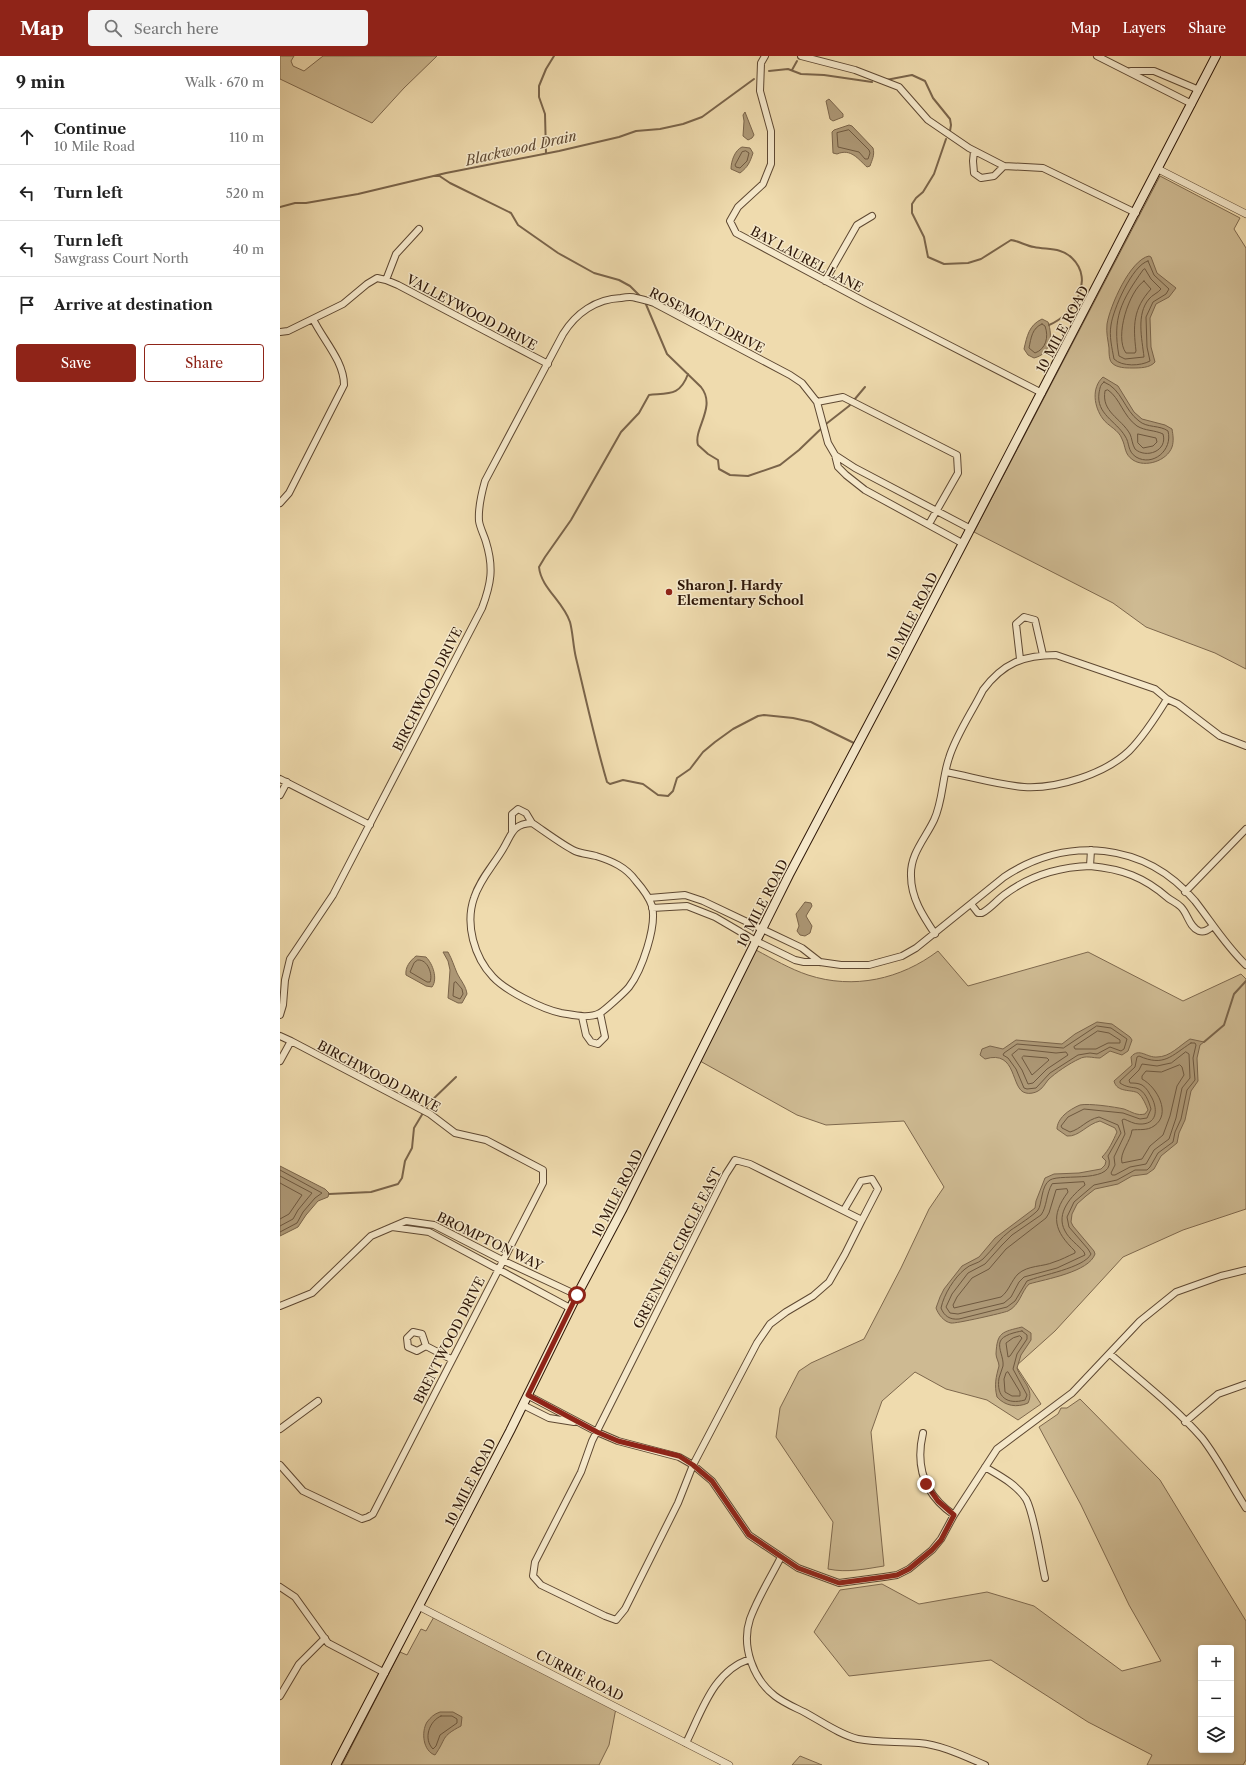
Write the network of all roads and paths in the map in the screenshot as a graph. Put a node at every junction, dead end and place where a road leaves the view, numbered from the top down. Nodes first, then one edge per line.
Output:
1 (765, 56) edge
2 (801, 56) edge
3 (1097, 56) edge
4 (1216, 56) edge
5 (1130, 71) junction
6 (1162, 75) junction
7 (1157, 87) junction
8 (1199, 90) junction
9 (1192, 104) junction
10 (974, 151) junction
11 (1004, 166) junction
12 (1158, 169) junction
13 (1136, 213) junction
14 (1246, 214) edge
15 (872, 216) dead end
16 (419, 229) dead end
17 (386, 280) junction
18 (825, 280) junction
19 (313, 319) junction
20 (280, 332) edge
21 (548, 364) junction
22 (1042, 393) junction
23 (817, 402) junction
24 (835, 455) junction
25 (873, 478) junction
26 (865, 490) junction
27 (280, 503) edge
28 (936, 512) junction
29 (929, 524) junction
30 (971, 528) junction
31 (962, 543) junction
32 (1042, 655) junction
33 (1020, 659) junction
34 (1167, 699) junction
35 (1246, 746) edge
36 (946, 772) junction
37 (280, 778) edge
38 (287, 782) junction
39 (280, 795) edge
40 (532, 824) junction
41 (370, 825) junction
42 (1246, 829) edge
43 (512, 831) junction
44 (1091, 850) junction
45 (1090, 866) junction
46 (1185, 892) junction
47 (649, 898) junction
48 (971, 904) junction
49 (652, 908) junction
50 (1213, 926) junction
51 (762, 928) junction
52 (935, 934) junction
53 (756, 941) junction
54 (820, 962) junction
55 (1246, 965) edge
56 (600, 1013) junction
57 (280, 1015) edge
58 (582, 1017) junction
59 (280, 1036) edge
60 (291, 1042) junction
61 (280, 1061) edge
62 (543, 1170) joint
63 (844, 1210) junction
64 (862, 1220) junction
65 (391, 1226) junction
66 (502, 1260) junction
67 (498, 1270) junction
68 (1246, 1270) edge
69 (577, 1295) junction
70 (280, 1306) edge
71 (570, 1308) junction
72 (426, 1346) dead end
73 (1110, 1354) junction
74 (452, 1360) junction
75 (1246, 1384) edge
76 (528, 1395) junction
77 (318, 1401) dead end
78 (522, 1405) junction
79 (1185, 1422) junction
80 (577, 1423) junction
81 (280, 1429) edge
82 (597, 1432) junction
83 (923, 1433) dead end
84 (280, 1465) edge
85 (693, 1465) junction
86 (985, 1467) junction
87 (1246, 1508) edge
88 (954, 1515) junction
89 (781, 1557) junction
90 (1045, 1578) dead end
91 (280, 1587) edge
92 (420, 1607) junction
93 (325, 1638) junction
94 (750, 1659) junction
95 (385, 1674) junction
96 (280, 1696) edge
97 (686, 1743) junction
98 (336, 1765) edge
99 (729, 1765) edge
100 (985, 1765) edge

1 - 18 street, BAY LAUREL LANE
2 - 10 street
3 - 5 street
4 - 8 main road, 10 MILE ROAD
5 - 6 street
5 - 7 street
6 - 7 street
6 - 8 street
7 - 9 street
8 - 9 main road, 10 MILE ROAD
9 - 12 main road, 10 MILE ROAD
10 - 11 street
10 - 11 street
11 - 13 street
12 - 13 main road, 10 MILE ROAD
12 - 14 street
13 - 22 main road, 10 MILE ROAD
15 - 18 street
16 - 17 street, VALLEYWOOD DRIVE
17 - 19 street, VALLEYWOOD DRIVE
17 - 21 street, VALLEYWOOD DRIVE
18 - 22 street, BAY LAUREL LANE
19 - 20 street, VALLEYWOOD DRIVE
19 - 27 street
21 - 23 street, ROSEMONT DRIVE
21 - 41 street, BIRCHWOOD DRIVE
22 - 30 main road, 10 MILE ROAD
23 - 24 street, ROSEMONT DRIVE
23 - 28 street
24 - 25 street
24 - 26 street, ROSEMONT DRIVE
25 - 26 street
25 - 28 street
26 - 29 street, ROSEMONT DRIVE
28 - 29 street
28 - 30 street
29 - 31 street, ROSEMONT DRIVE
30 - 31 main road, 10 MILE ROAD
31 - 51 main road, 10 MILE ROAD
32 - 33 street
32 - 33 street
32 - 34 street
33 - 36 street
34 - 35 street
34 - 36 street
36 - 52 street
37 - 38 street
38 - 39 street
38 - 41 street
40 - 43 street
40 - 43 street
40 - 47 street
41 - 57 street, BIRCHWOOD DRIVE
42 - 46 street
43 - 58 street
44 - 45 street
44 - 46 street
44 - 48 street
45 - 48 street
45 - 50 street
46 - 50 street
47 - 49 street
47 - 51 street
48 - 52 street
49 - 53 street
49 - 56 street
50 - 55 street
51 - 53 main road, 10 MILE ROAD
51 - 54 street
52 - 54 street
53 - 54 street
53 - 69 main road, 10 MILE ROAD
56 - 58 street
56 - 58 street
59 - 60 street, BIRCHWOOD DRIVE
60 - 61 street
60 - 62 street, BIRCHWOOD DRIVE
62 - 66 street, BRENTWOOD DRIVE
63 - 64 street, GREENLEFE CIRCLE EAST
63 - 64 street
63 - 82 street, GREENLEFE CIRCLE EAST
64 - 85 street
65 - 66 street, BROMPTON WAY
65 - 67 street, BROMPTON WAY
65 - 70 street, BROMPTON WAY
66 - 67 street, BRENTWOOD DRIVE
66 - 69 street, BROMPTON WAY
67 - 71 street, BROMPTON WAY
67 - 74 street, BRENTWOOD DRIVE
68 - 73 street
69 - 71 main road, 10 MILE ROAD
71 - 76 main road, 10 MILE ROAD
72 - 74 street
73 - 79 street
73 - 86 street
74 - 84 street, BRENTWOOD DRIVE
75 - 79 street
76 - 78 main road, 10 MILE ROAD
76 - 80 street
77 - 81 street
78 - 80 street
78 - 92 main road, 10 MILE ROAD
79 - 87 street
80 - 82 street
82 - 85 street
82 - 85 street
83 - 88 street
85 - 89 street
86 - 88 street
86 - 90 street
88 - 89 street
89 - 94 street
91 - 93 street
92 - 95 main road, 10 MILE ROAD
92 - 97 street, CURRIE ROAD
93 - 95 street
93 - 96 street
94 - 97 street
94 - 100 street
95 - 98 main road, 10 MILE ROAD
97 - 99 street, CURRIE ROAD

